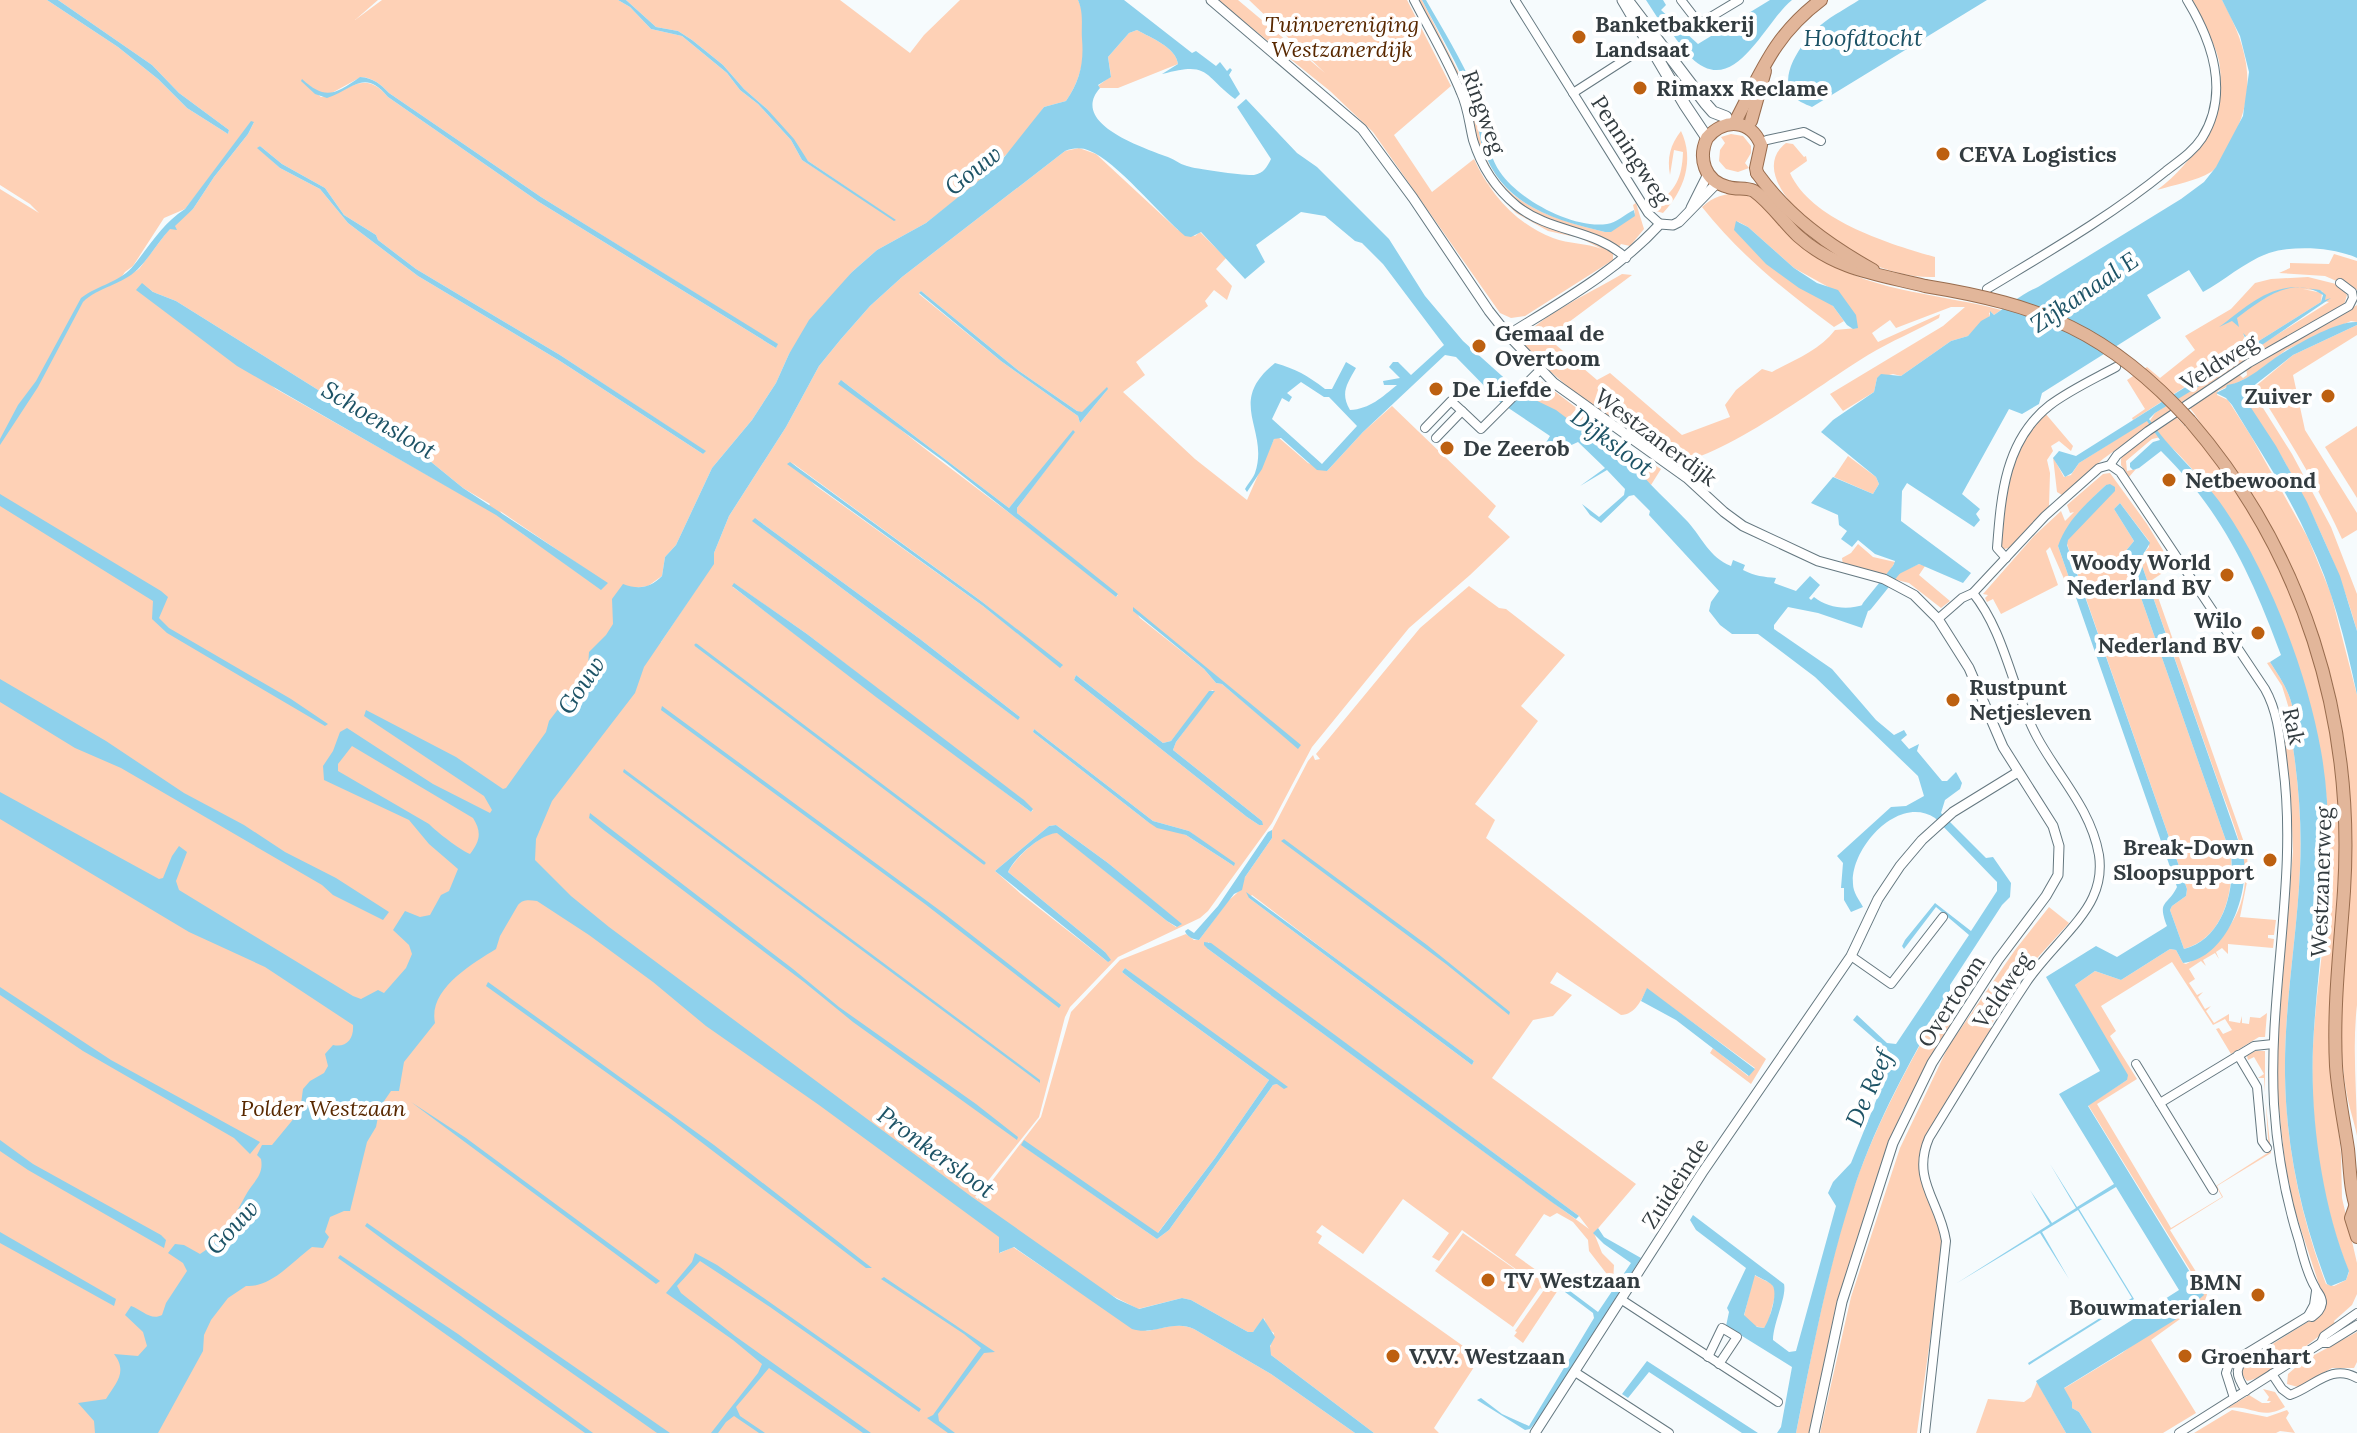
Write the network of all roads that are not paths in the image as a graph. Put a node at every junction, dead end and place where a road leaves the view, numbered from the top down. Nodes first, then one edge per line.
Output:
1 (1211, 0) edge
2 (1414, 0) edge
3 (1515, 0) edge
4 (1625, 0) edge
5 (1681, 0) edge
6 (1739, 0) edge
7 (1821, 0) edge
8 (2187, 0) edge
9 (1629, 57) dead end
10 (1769, 57) junction
11 (1573, 93) junction
12 (1732, 119) junction
13 (1751, 121) junction
14 (1710, 135) junction
15 (1763, 140) junction
16 (1821, 141) dead end
17 (1760, 171) junction
18 (1716, 178) junction
19 (1660, 224) junction
20 (1626, 258) junction
21 (1880, 274) junction
22 (2340, 283) dead end
23 (1987, 289) dead end
24 (1508, 335) junction
25 (2116, 367) dead end
26 (1540, 370) junction
27 (1462, 411) junction
28 (1425, 428) dead end
29 (1436, 438) dead end
30 (2110, 465) junction
31 (2006, 558) junction
32 (1973, 593) junction
33 (1938, 619) junction
34 (2018, 772) junction
35 (1943, 917) dead end
36 (1851, 956) junction
37 (2273, 1044) junction
38 (2238, 1055) junction
39 (2136, 1064) dead end
40 (2160, 1103) junction
41 (2267, 1148) dead end
42 (2213, 1190) dead end
43 (2356, 1208) edge
44 (2357, 1237) edge
45 (1622, 1300) junction
46 (2357, 1313) edge
47 (2357, 1325) edge
48 (2321, 1343) junction
49 (2252, 1351) junction
50 (1708, 1357) junction
51 (1719, 1364) junction
52 (1575, 1372) junction
53 (2272, 1374) junction
54 (2357, 1378) edge
55 (2246, 1391) junction
56 (2234, 1398) junction
57 (1778, 1402) dead end
58 (1535, 1433) edge
59 (1669, 1433) edge
60 (1814, 1433) edge
61 (1925, 1433) edge
62 (2179, 1433) edge

1 - 24 street, Westzanerdijk
2 - 20 street, Ringweg
3 - 11 street, Penningweg
4 - 12 main road
4 - 14 main road
5 - 6 street
7 - 10 main road
8 - 23 street
9 - 11 street, Penningweg
10 - 12 main road
10 - 13 main road
11 - 19 street, Penningweg
12 - 13 main road
12 - 14 main road
12 - 15 main road
13 - 15 main road
14 - 18 main road
15 - 16 street
15 - 17 main road
17 - 18 main road
17 - 21 main road, Westzanerweg
18 - 19 street
18 - 21 main road, Westzanerweg
19 - 20 street
20 - 24 street
21 - 43 main road, Westzanerweg, bridge
22 - 30 street, Veldweg
24 - 26 street, Westzanerdijk
25 - 31 street
26 - 27 street
26 - 33 street, Westzanerdijk
27 - 28 street
27 - 29 street
30 - 31 street, Veldweg
30 - 37 street, Rak
31 - 32 street, Veldweg
32 - 33 street, Veldweg
32 - 61 street, Veldweg
33 - 34 street, Overtoom
34 - 36 street, Zuideinde
34 - 60 street, Overtoom
35 - 36 street
36 - 45 street, Zuideinde
37 - 38 street
37 - 49 street, Rak
38 - 40 street
38 - 41 street
39 - 40 street
40 - 42 street
43 - 44 main road, Westzanerweg
45 - 50 street
45 - 52 street, Zuideinde
46 - 48 street
47 - 48 street
48 - 53 street
49 - 55 street
49 - 56 street, Rak
50 - 51 street
50 - 51 street
51 - 57 street
52 - 58 street, Zuideinde
52 - 59 street
53 - 54 street
53 - 55 street
55 - 56 street
56 - 62 street

